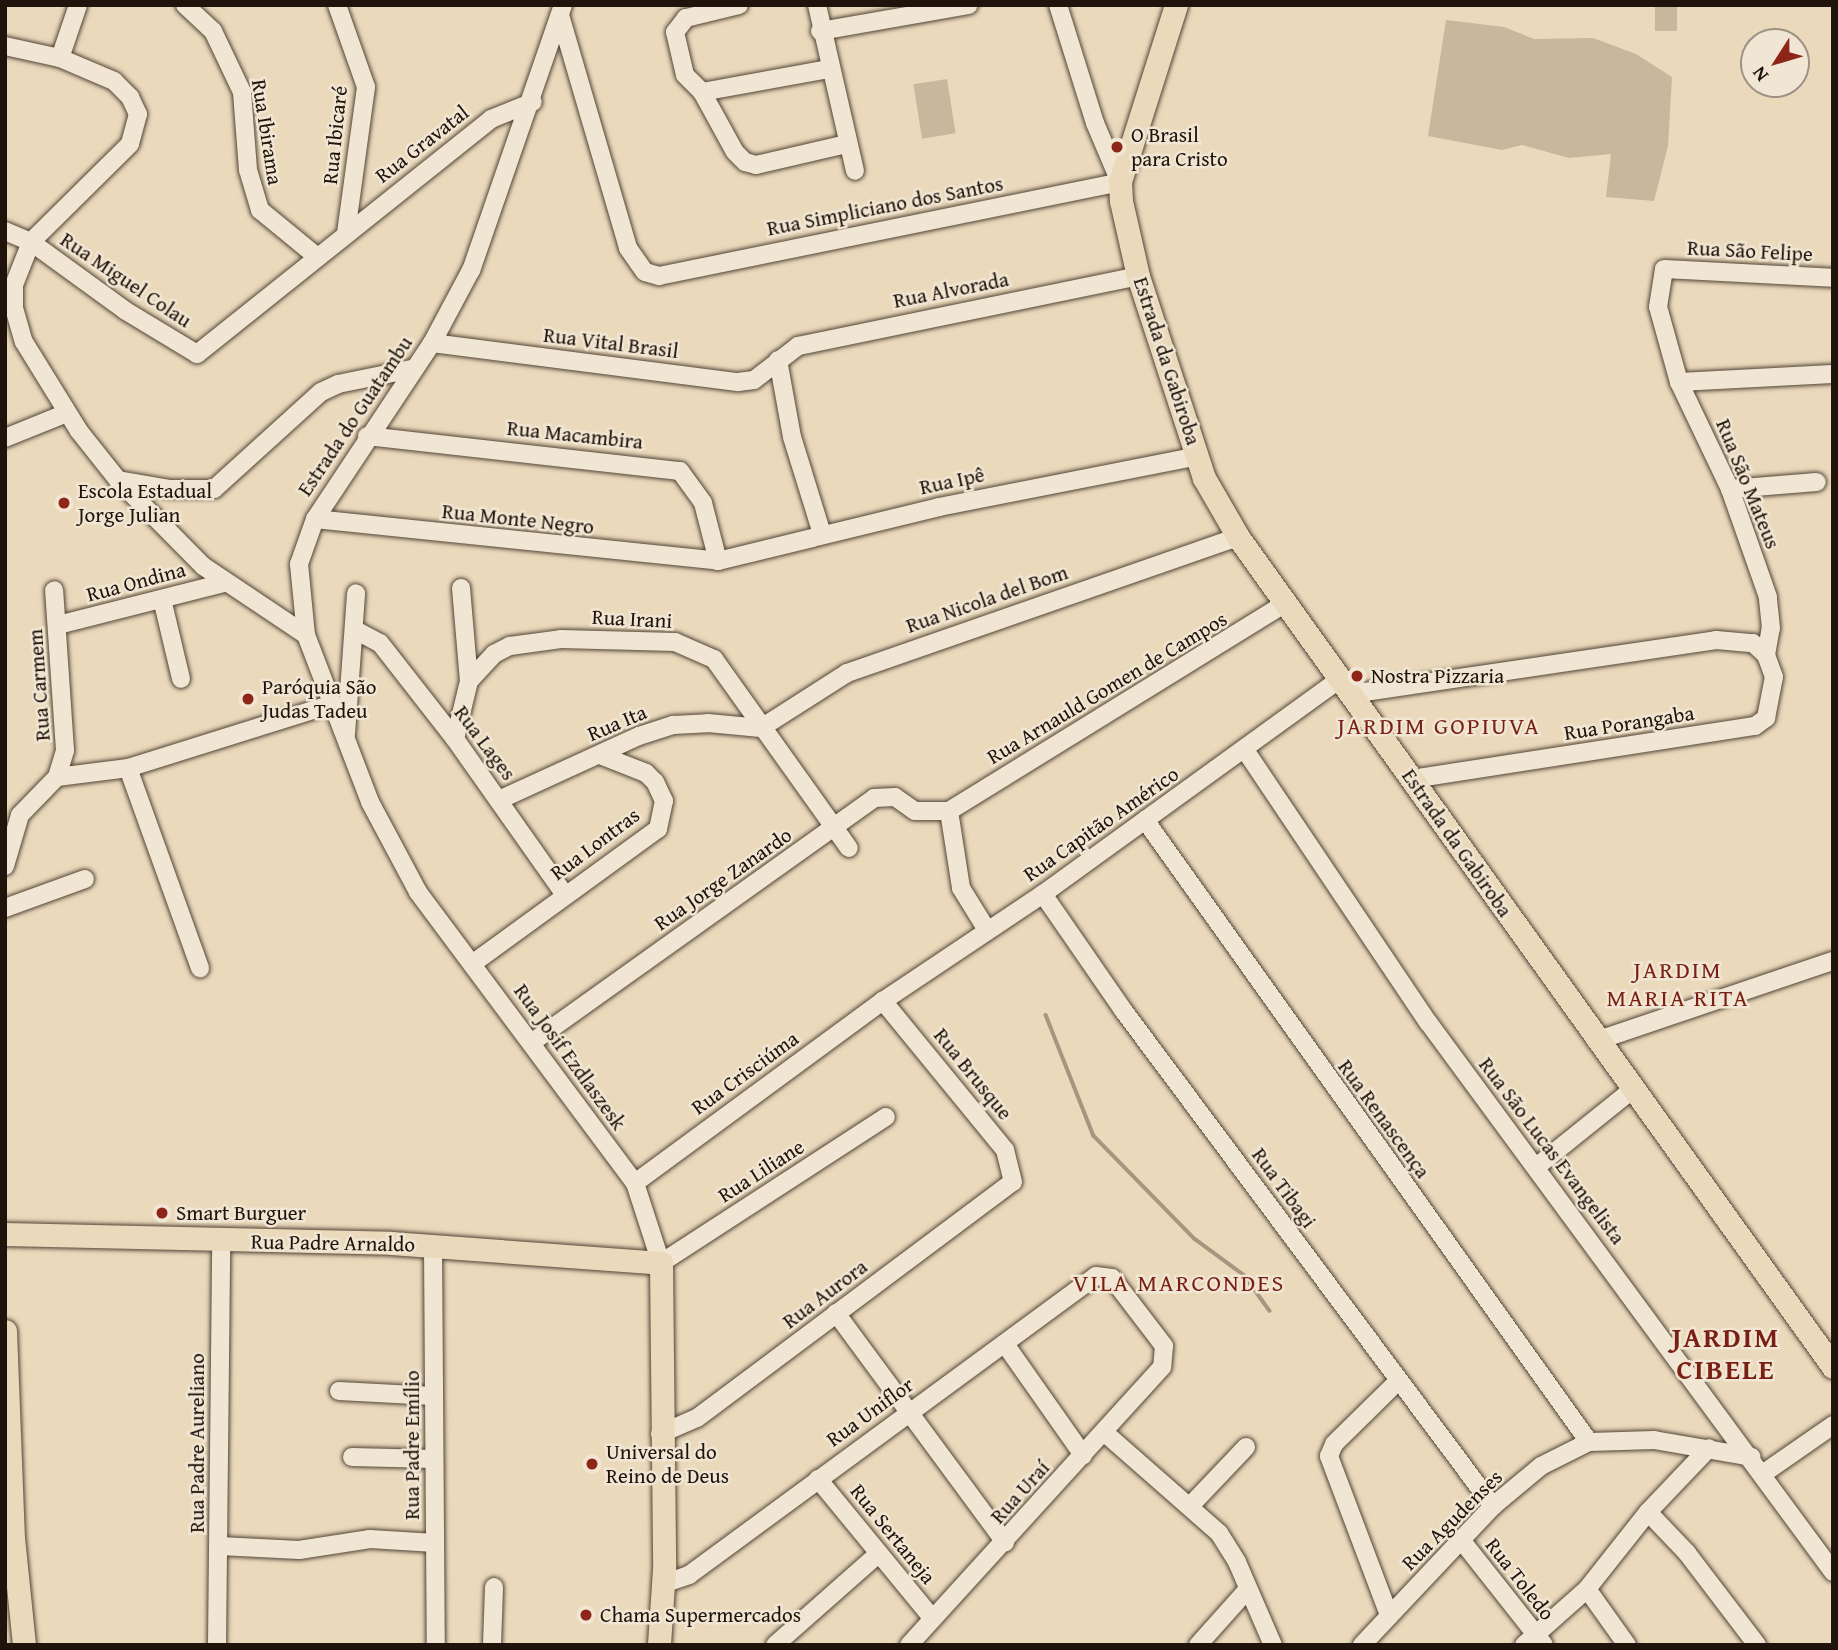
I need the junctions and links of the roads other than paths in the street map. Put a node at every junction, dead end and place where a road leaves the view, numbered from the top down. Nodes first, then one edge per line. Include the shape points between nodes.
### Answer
1 (78, 5) edge
2 (185, 5) edge
3 (337, 5) edge
4 (739, 5) edge
5 (817, 5) edge
6 (969, 5) edge
7 (1058, 5) edge
8 (1176, 5) edge
9 (561, 10) edge
10 (820, 31) junction
11 (5, 46) edge
12 (60, 58) junction
13 (828, 69) junction
14 (702, 92) junction
15 (533, 102) junction
16 (847, 144) junction
17 (855, 171) dead end
18 (1120, 182) junction
19 (5, 231) edge
20 (346, 233) junction
21 (31, 242) junction
22 (315, 255) junction
23 (1664, 269) joint
24 (1138, 275) junction
25 (1833, 278) edge
26 (432, 343) junction
27 (197, 354) joint
28 (778, 360) junction
29 (412, 369) junction
30 (1833, 374) edge
31 (1679, 382) junction
32 (67, 413) junction
33 (367, 436) junction
34 (5, 438) edge
35 (1198, 456) junction
36 (118, 480) junction
37 (1817, 482) dead end
38 (1730, 489) junction
39 (315, 519) junction
40 (822, 534) junction
41 (1238, 537) junction
42 (718, 561) junction
43 (224, 583) junction
44 (461, 588) dead end
45 (54, 590) dead end
46 (356, 593) dead end
47 (163, 599) junction
48 (1287, 602) junction
49 (58, 625) junction
50 (356, 631) junction
51 (306, 635) junction
52 (1766, 655) junction
53 (181, 679) dead end
54 (469, 681) junction
55 (1346, 686) junction
56 (332, 704) junction
57 (1766, 718) joint
58 (761, 728) junction
59 (346, 738) junction
60 (455, 739) junction
61 (1245, 750) junction
62 (600, 755) junction
63 (128, 768) junction
64 (57, 777) junction
65 (1412, 779) junction
66 (499, 800) junction
67 (949, 811) junction
68 (1145, 820) junction
69 (834, 827) junction
70 (849, 848) dead end
71 (5, 866) edge
72 (85, 879) dead end
73 (418, 892) joint
74 (1042, 894) junction
75 (565, 895) junction
76 (5, 908) edge
77 (987, 930) junction
78 (1833, 961) edge
79 (472, 964) junction
80 (200, 968) dead end
81 (883, 1001) junction
82 (1596, 1041) junction
83 (531, 1043) junction
84 (1633, 1089) junction
85 (886, 1117) dead end
86 (1536, 1167) junction
87 (1013, 1182) joint
88 (635, 1183) junction
89 (5, 1234) edge
90 (220, 1241) junction
91 (433, 1245) junction
92 (661, 1263) junction
93 (836, 1313) junction
94 (5, 1331) edge
95 (1005, 1343) junction
96 (7, 1357) edge
97 (1831, 1360) edge
98 (1162, 1367) joint
99 (1398, 1381) junction
100 (339, 1391) dead end
101 (434, 1396) junction
102 (910, 1411) junction
103 (1833, 1424) edge
104 (1105, 1433) junction
105 (660, 1434) junction
106 (8, 1438) edge
107 (1589, 1442) junction
108 (1246, 1447) dead end
109 (1709, 1448) junction
110 (1083, 1455) junction
111 (352, 1457) dead end
112 (1752, 1457) junction
113 (435, 1459) junction
114 (1764, 1473) junction
115 (818, 1479) junction
116 (1191, 1505) junction
117 (1493, 1506) junction
118 (1648, 1511) junction
119 (1462, 1541) junction
120 (1005, 1542) junction
121 (435, 1543) junction
122 (220, 1546) junction
123 (877, 1555) junction
124 (1833, 1572) edge
125 (663, 1584) junction
126 (494, 1587) dead end
127 (1587, 1588) junction
128 (1248, 1589) junction
129 (1389, 1615) junction
130 (932, 1618) junction
131 (1534, 1642) edge
132 (24, 1645) edge
133 (217, 1645) edge
134 (436, 1645) edge
135 (492, 1645) edge
136 (659, 1645) edge
137 (775, 1645) edge
138 (909, 1645) edge
139 (1198, 1645) edge
140 (1273, 1645) edge
141 (1362, 1645) edge
142 (1627, 1645) edge
143 (1757, 1645) edge

1 - 12 street
2 - 22 street, Rua Ibirama via 213,32 242,92 248,170 260,210
3 - 20 street, Rua Ibicaré via 366,87
4 - 14 street via 678,23 677,57 685,75
5 - 10 street
6 - 10 street
7 - 18 street via 1095,123
8 - 18 main road, Estrada da Gabiroba
9 - 15 street, Estrada do Guatambu
9 - 18 street, Rua Simpliciano dos Santos via 628,247 645,272 659,276
10 - 13 street
11 - 12 street
12 - 21 street via 114,81 130,97 138,114 137,131 117,159
13 - 14 street
13 - 16 street
14 - 16 street via 745,162 756,165
15 - 20 street, Rua Gravatal via 491,119
15 - 26 street, Estrada do Guatambu via 471,270
16 - 17 street
18 - 24 main road, Estrada da Gabiroba
19 - 21 street, Rua Miguel Colau
20 - 22 street, Rua Gravatal
21 - 27 street, Rua Miguel Colau via 126,312
21 - 32 street via 14,285 14,308 24,342
22 - 27 street, Rua Gravatal
23 - 25 street, Rua São Felipe
23 - 31 street, Rua São Mateus via 1659,323
24 - 28 street, Rua Alvorada via 835,337 798,346
24 - 35 main road, Estrada da Gabiroba
26 - 28 street, Rua Vital Brasil via 738,382 754,380
26 - 29 street, Estrada do Guatambu
28 - 40 street via 792,437
29 - 33 street, Estrada do Guatambu
29 - 36 street via 338,384 321,392 214,489 170,489
30 - 31 street
31 - 38 street, Rua São Mateus
32 - 34 street
32 - 36 street
33 - 39 street, Estrada do Guatambu
33 - 42 street, Rua Macambira via 680,471 704,503
35 - 40 street, Rua Ipê
35 - 41 main road, Estrada da Gabiroba via 1204,478
36 - 43 street
37 - 38 street
38 - 52 street, Rua São Mateus via 1768,597 1771,628
39 - 42 street, Rua Monte Negro
39 - 51 street, Estrada do Guatambu via 299,564
40 - 42 street, Rua Ipê
41 - 48 main road, Estrada da Gabiroba
41 - 58 street, Rua Nicola del Bom via 847,673
43 - 47 street, Rua Ondina
43 - 51 street
44 - 54 street
45 - 49 street, Rua Carmem
46 - 50 street
47 - 49 street, Rua Ondina
47 - 53 street
48 - 55 main road, Estrada da Gabiroba
48 - 67 street, Rua Arnauld Gomen de Campos
49 - 64 street, Rua Carmem via 65,750
50 - 59 street
50 - 60 street, Rua Lages via 380,643
51 - 56 street, Estrada do Guatambu
52 - 55 street via 1753,643 1716,640
52 - 57 street, Rua São Mateus via 1774,677
54 - 58 street, Rua Irani via 494,654 528,641 675,642 714,659
54 - 60 street, Rua Irani
55 - 61 street, Rua Capitão Américo
55 - 65 main road, Estrada da Gabiroba
56 - 59 street, Estrada do Guatambu
56 - 63 street
57 - 65 street, Rua Porangaba via 1755,726
58 - 62 street, Rua Ita via 673,725
58 - 69 street, Rua Irani
59 - 73 street, Estrada do Guatambu via 370,802
60 - 66 street, Rua Lages
61 - 68 street, Rua Capitão Américo
61 - 86 street, Rua São Lucas Evangelista via 1428,1022
62 - 66 street, Rua Ita
62 - 75 street, Rua Lontras via 646,773 664,801 663,815 658,829
63 - 64 street
63 - 80 street
64 - 71 street via 20,815
65 - 82 main road, Estrada da Gabiroba
66 - 75 street, Rua Lages
67 - 69 street, Rua Jorge Zanardo via 915,811 895,797 881,795
67 - 77 street via 961,888
68 - 74 street, Rua Capitão Américo
68 - 107 street, Rua Renascença
69 - 70 street, Rua Irani
69 - 83 street, Rua Jorge Zanardo
72 - 76 street
73 - 79 street, Rua Josif Ezdlaszesk
74 - 77 street, Rua Capitão Américo
74 - 99 street, Rua Tibagi
75 - 79 street, Rua Lontras
77 - 81 street, Rua Capitão Américo
78 - 82 street
79 - 83 street, Rua Josif Ezdlaszesk
81 - 87 street, Rua Brusque via 1005,1150
81 - 88 street, Rua Crisciúma
82 - 84 main road, Estrada da Gabiroba
83 - 88 street, Rua Josif Ezdlaszesk
84 - 86 street
84 - 97 main road, Estrada da Gabiroba
85 - 92 street, Rua Liliane
86 - 112 street, Rua São Lucas Evangelista
87 - 93 street, Rua Aurora
88 - 92 street, Rua Josif Ezdlaszesk
89 - 90 main road, Rua Padre Arnaldo
90 - 91 main road, Rua Padre Arnaldo
90 - 122 street, Rua Padre Aureliano
91 - 92 main road, Rua Padre Arnaldo
91 - 101 street, Rua Padre Emílio
92 - 105 main road
93 - 102 street
93 - 105 street, Rua Aurora via 697,1419
94 - 96 main road
95 - 98 street, Rua Uniflor via 1096,1276 1104,1275 1119,1284 1164,1346
95 - 102 street, Rua Uniflor
95 - 110 street
96 - 106 main road
98 - 104 street, Rua Uraí
99 - 117 street, Rua Tibagi
99 - 129 street via 1334,1444 1329,1456
100 - 101 street
101 - 113 street, Rua Padre Emílio
102 - 115 street, Rua Uniflor
102 - 120 street
103 - 114 street
104 - 110 street, Rua Uraí
104 - 116 street
105 - 125 main road
106 - 132 main road
107 - 109 street, Rua Agudenses via 1654,1440
107 - 117 street, Rua Agudenses via 1541,1466
108 - 116 street
109 - 112 street, Rua Agudenses
109 - 118 street
110 - 120 street, Rua Uraí
111 - 113 street
112 - 114 street, Rua São Lucas Evangelista
113 - 121 street, Rua Padre Emílio
114 - 124 street, Rua São Lucas Evangelista
115 - 123 street, Rua Sertaneja
115 - 125 street, Rua Uniflor via 689,1575
116 - 128 street via 1219,1532
117 - 119 street, Rua Agudenses
118 - 127 street
118 - 143 street via 1687,1553
119 - 129 street, Rua Agudenses
119 - 131 street, Rua Toledo
120 - 130 street, Rua Uraí
121 - 122 street via 369,1539 299,1550
121 - 134 street, Rua Padre Emílio
122 - 133 street, Rua Padre Aureliano
123 - 130 street, Rua Sertaneja
123 - 137 street
125 - 136 main road
126 - 135 street
127 - 131 street
127 - 142 street
128 - 139 street
128 - 140 street
129 - 141 street, Rua Agudenses
130 - 138 street, Rua Uraí

